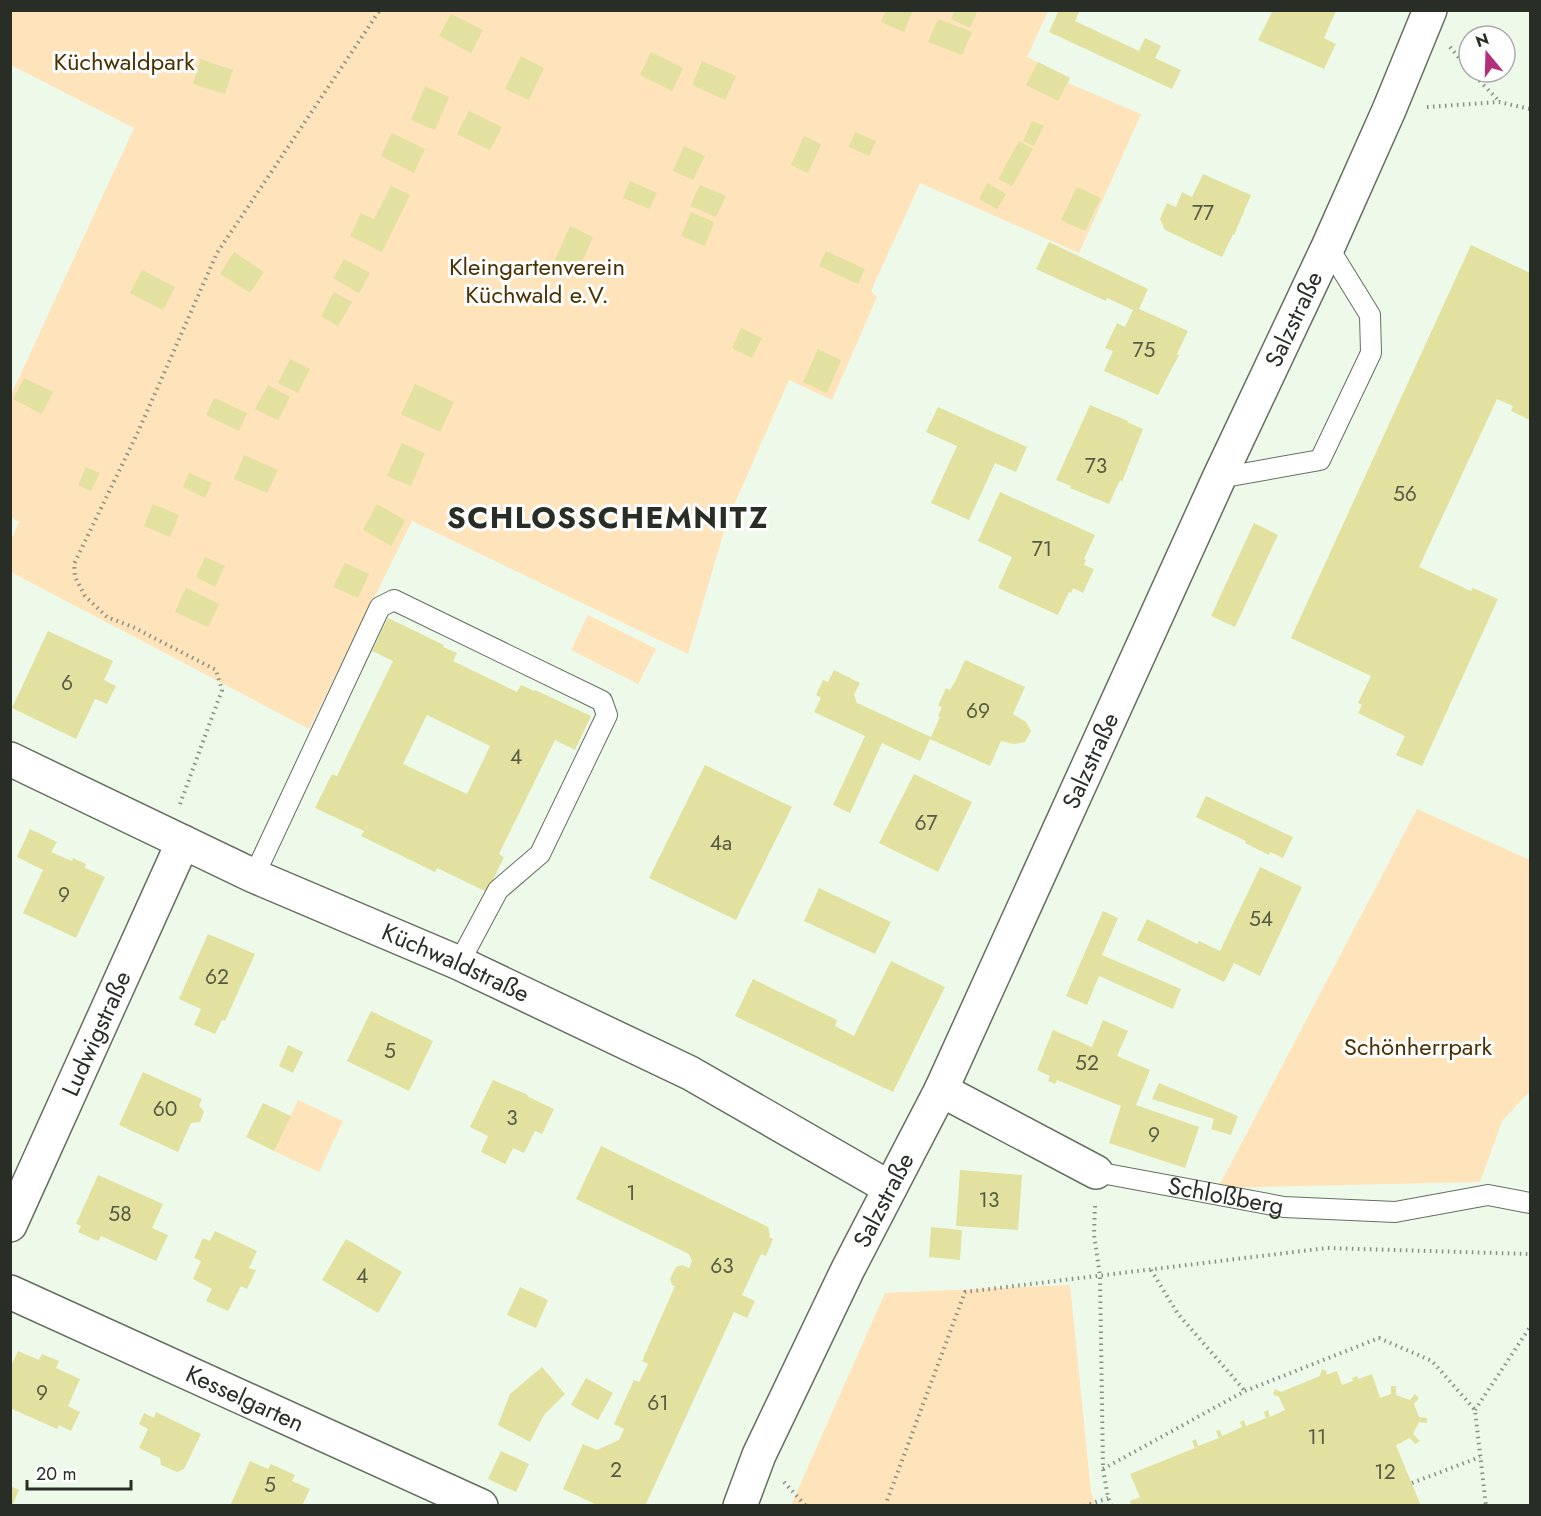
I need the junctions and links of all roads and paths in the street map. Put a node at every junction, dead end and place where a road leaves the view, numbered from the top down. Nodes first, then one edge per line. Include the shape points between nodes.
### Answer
1 (380, 10) edge
2 (1430, 10) edge
3 (1482, 84) edge
4 (1499, 102) junction
5 (1530, 109) edge
6 (1389, 110) junction
7 (1328, 247) junction
8 (1219, 478) junction
9 (10, 759) edge
10 (177, 839) junction
11 (254, 876) junction
12 (459, 963) junction
13 (941, 1090) junction
14 (1096, 1172) junction
15 (890, 1188) junction
16 (1530, 1203) edge
17 (10, 1225) edge
18 (1530, 1254) edge
19 (1151, 1270) junction
20 (1100, 1276) junction
21 (10, 1292) edge
22 (1530, 1326) edge
23 (1245, 1391) junction
24 (1475, 1410) junction
25 (1480, 1457) junction
26 (1103, 1469) junction
27 (1412, 1483) dead end
28 (1108, 1498) junction
29 (480, 1506) edge
30 (740, 1506) edge
31 (885, 1506) edge
32 (1084, 1506) edge
33 (1112, 1506) edge
34 (1486, 1506) edge

1 - 10 path via 217,253 138,432 74,564 75,577 85,596 107,617 216,670 222,690 184,791
2 - 6 street, Salzstraße
3 - 4 path
4 - 5 path
4 - 6 path
6 - 7 street, Salzstraße
7 - 8 street, Salzstraße
7 - 8 lane via 1370,315 1371,353 1320,460
8 - 13 street, Salzstraße
9 - 10 street, Küchwaldstraße
10 - 11 street, Küchwaldstraße
10 - 17 street, Ludwigstraße
11 - 12 street, Küchwaldstraße
11 - 12 lane via 380,607 394,600 602,701 607,715 540,854 498,890
12 - 15 street, Küchwaldstraße via 690,1073
13 - 14 street, Schloßberg
13 - 15 street, Salzstraße
14 - 16 lane, Schloßberg via 1308,1209 1395,1212 1488,1195
14 - 20 path via 1094,1234
15 - 30 street, Salzstraße via 764,1445
18 - 19 path via 1327,1248
19 - 20 path
19 - 23 path via 1178,1314
20 - 26 path
20 - 31 path via 965,1292
21 - 29 street, Kesselgarten
22 - 24 path
23 - 24 path via 1379,1338 1432,1361
23 - 26 path
24 - 25 path
25 - 27 path
25 - 34 path
26 - 28 path
28 - 32 path
28 - 33 path

